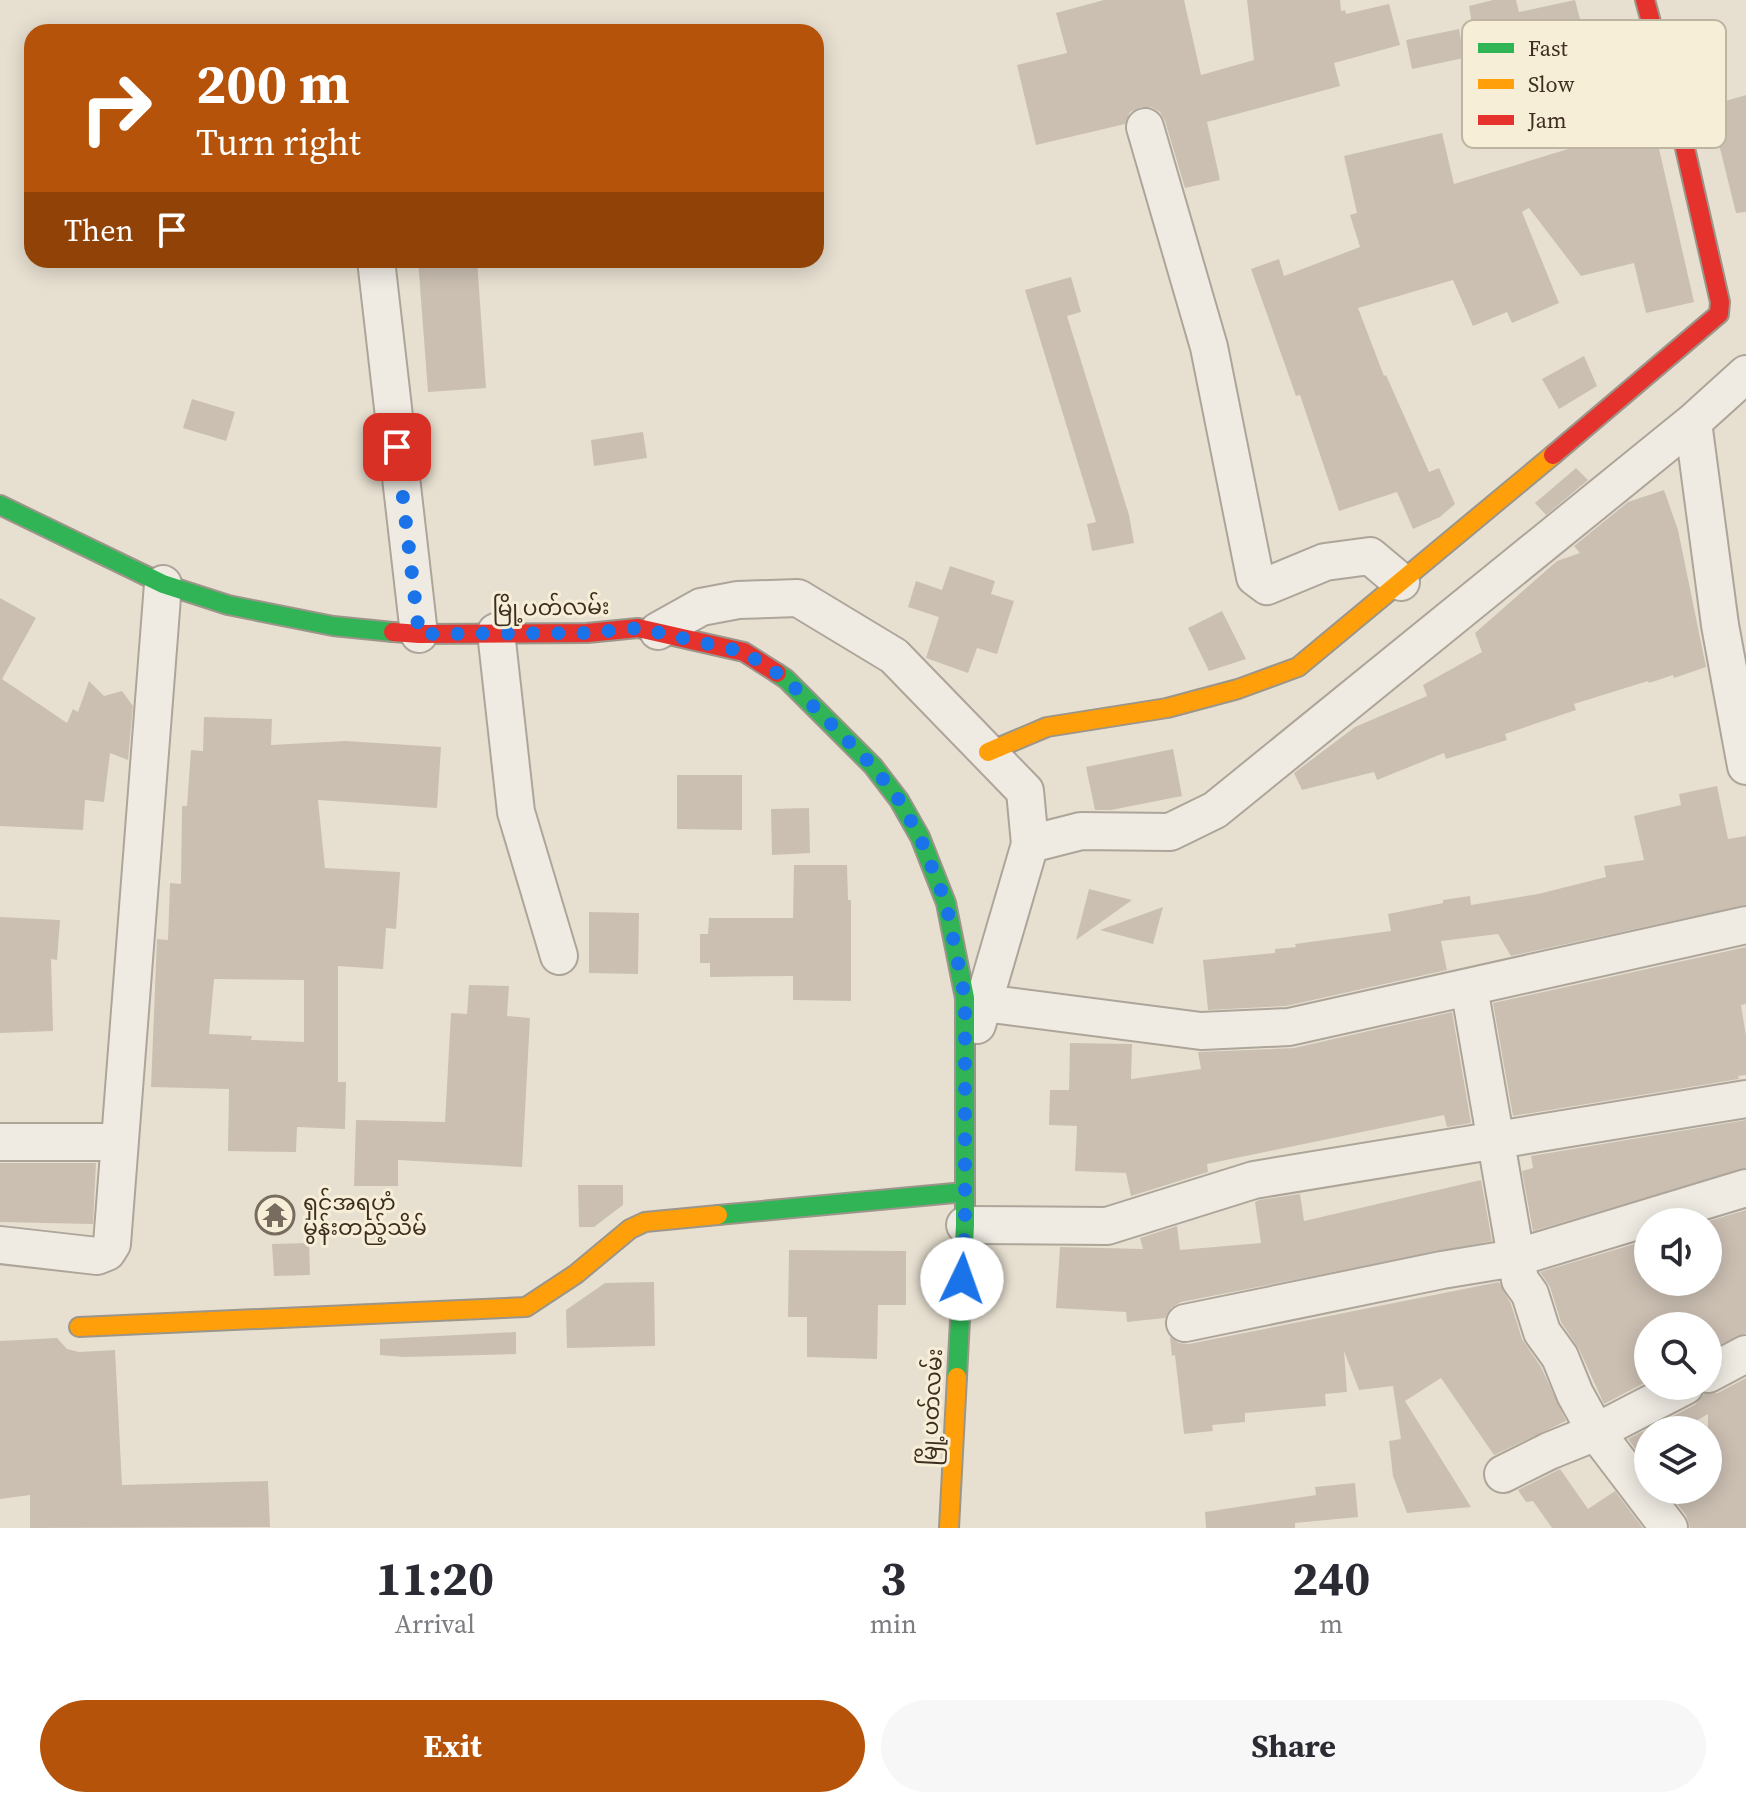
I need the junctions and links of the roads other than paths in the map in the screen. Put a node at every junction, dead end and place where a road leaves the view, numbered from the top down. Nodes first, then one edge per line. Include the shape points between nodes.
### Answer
1 (1645, 0) edge
2 (1650, 20) edge
3 (1145, 127) dead end
4 (1685, 148) edge
5 (377, 268) edge
6 (1746, 374) edge
7 (1693, 422) junction
8 (2, 508) edge
9 (1401, 582) junction
10 (163, 584) junction
11 (1733, 613) edge
12 (658, 631) junction
13 (496, 632) junction
14 (419, 634) junction
15 (988, 752) junction
16 (1746, 766) edge
17 (1030, 844) junction
18 (1746, 925) edge
19 (559, 956) dead end
20 (1469, 987) junction
21 (984, 1003) junction
22 (965, 1065) junction
23 (1746, 1099) edge
24 (1498, 1141) junction
25 (0, 1142) edge
26 (119, 1142) junction
27 (1746, 1188) edge
28 (965, 1209) junction
29 (0, 1245) edge
30 (1515, 1258) junction
31 (1185, 1323) dead end
32 (79, 1327) dead end
33 (1746, 1354) edge
34 (1722, 1367) edge
35 (1658, 1400) edge
36 (1596, 1432) junction
37 (1503, 1474) dead end
38 (949, 1528) edge
39 (1669, 1528) edge

1 - 2 street
3 - 9 street via 1209,347 1255,577 1267,586 1325,562 1370,556
4 - 9 street via 1719,314
5 - 14 street
6 - 7 street
7 - 11 street
7 - 17 street via 1215,810 1170,832 1081,831
8 - 10 street, မြို့ပတ်လမ်း
9 - 15 street via 1298,667 1167,708 1047,727
10 - 14 street, မြို့ပတ်လမ်း via 228,605 333,626
10 - 26 street
11 - 16 street
12 - 13 street, မြို့ပတ်လမ်း
12 - 15 street via 701,607 798,598 894,656
12 - 22 street, မြို့ပတ်လမ်း via 744,652 786,679 873,766 899,800 946,903 965,998
13 - 14 street, မြို့ပတ်လမ်း
13 - 19 street via 516,812
15 - 17 street via 1025,791
17 - 21 street
18 - 20 street
20 - 21 street via 1289,1027 1201,1031
20 - 24 street
21 - 22 street
22 - 28 street, မြို့ပတ်လမ်း
23 - 24 street
24 - 28 street via 1254,1180 1107,1226
24 - 30 street
25 - 26 street
26 - 29 street via 112,1244 107,1252 97,1256
27 - 30 street
28 - 32 street via 645,1222 526,1307
28 - 38 street, မြို့ပတ်လမ်း
30 - 31 street
30 - 36 street via 1542,1332
33 - 34 street
35 - 36 street
36 - 37 street
36 - 39 street

